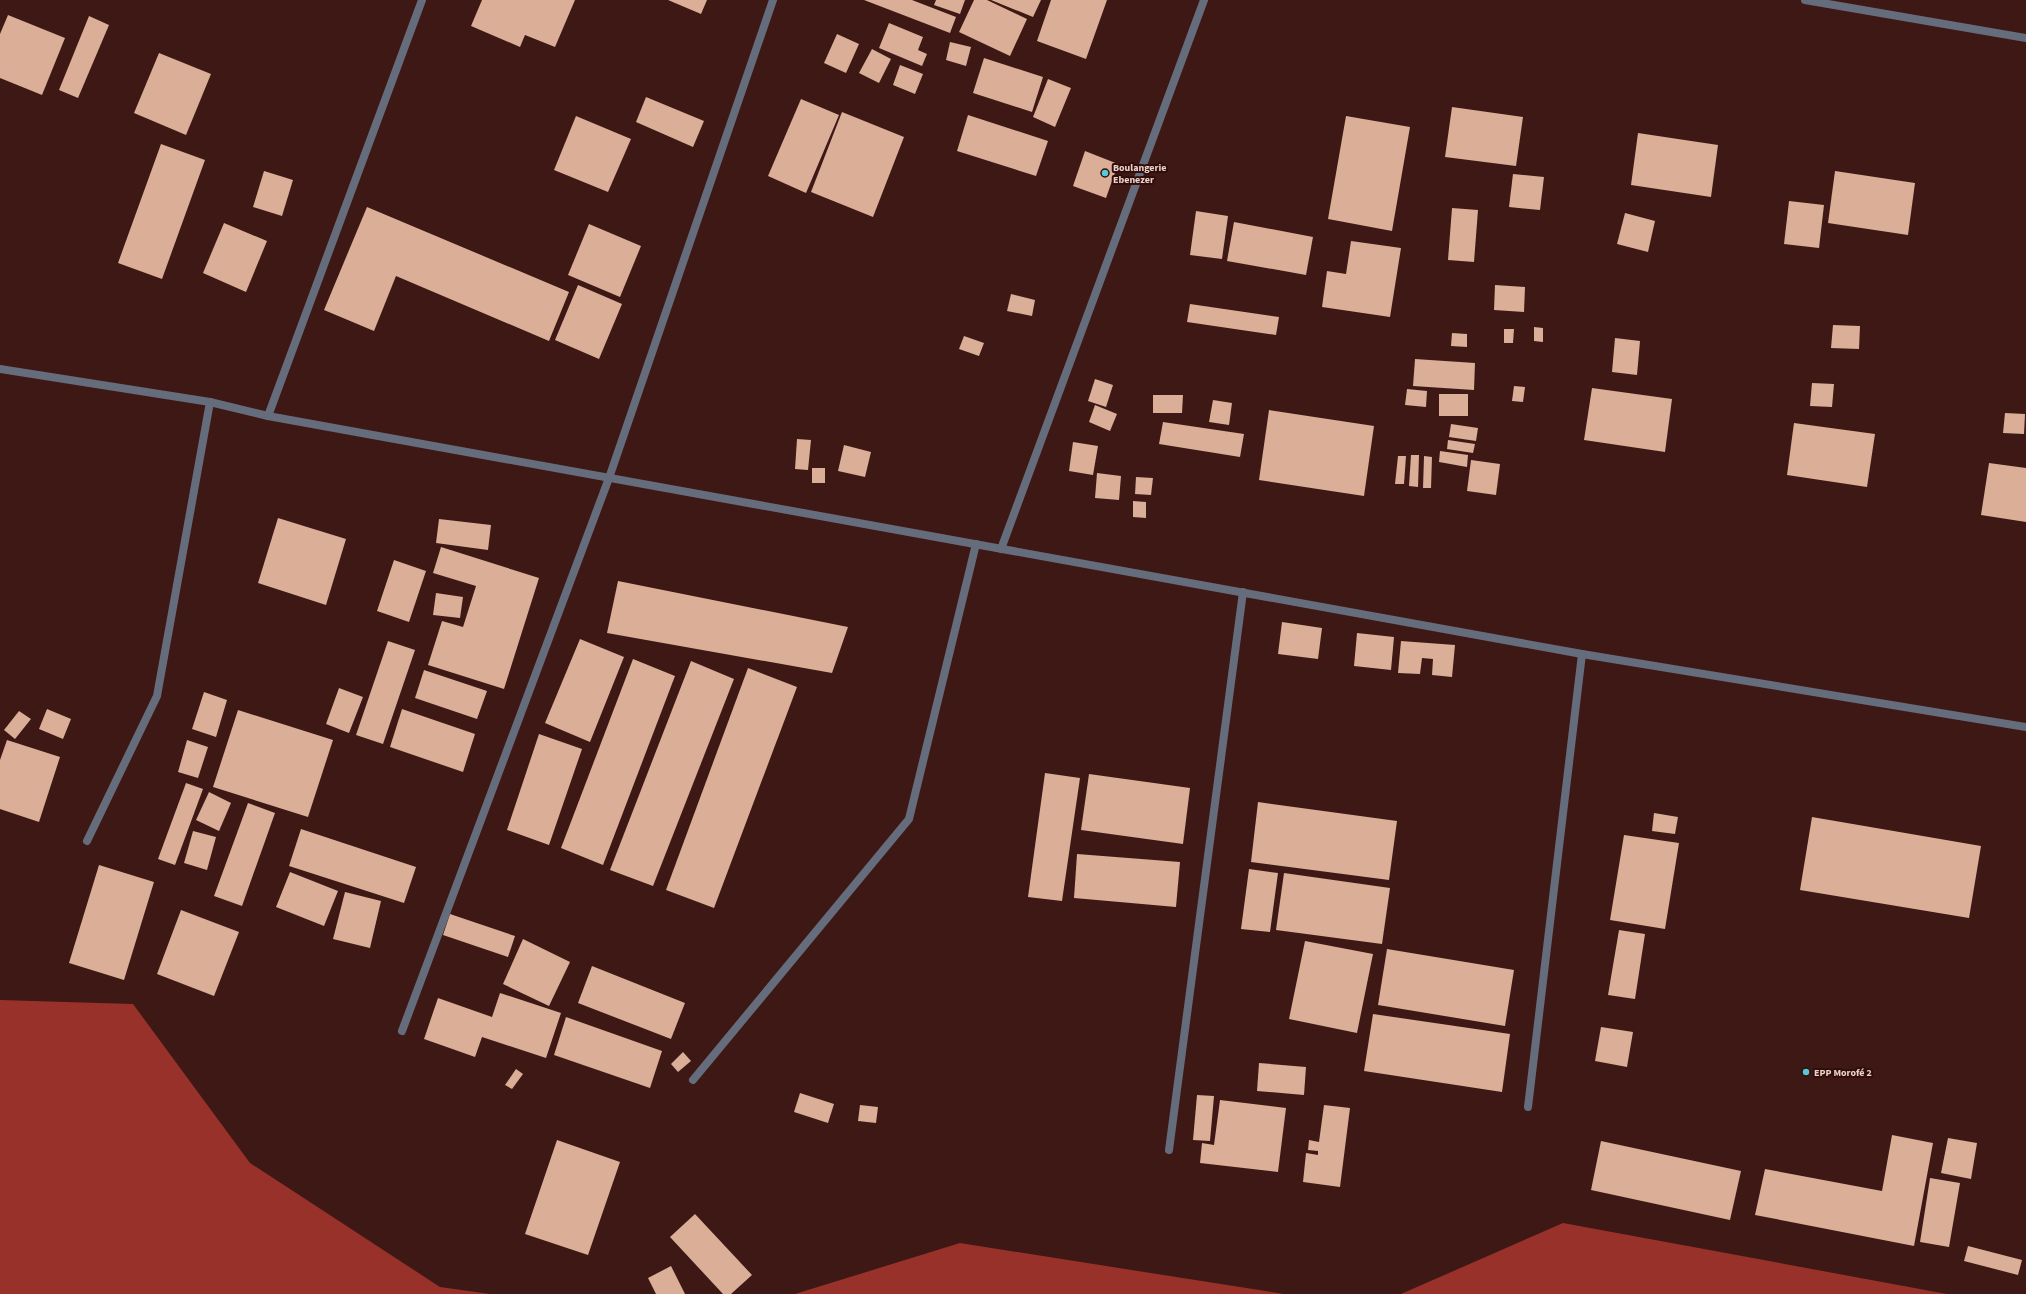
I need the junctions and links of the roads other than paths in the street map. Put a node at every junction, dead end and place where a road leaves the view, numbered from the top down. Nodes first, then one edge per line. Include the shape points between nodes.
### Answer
1 (422, 0) edge
2 (773, 0) edge
3 (1204, 0) edge
4 (1805, 0) edge
5 (2026, 38) edge
6 (0, 369) edge
7 (210, 402) junction
8 (268, 416) junction
9 (609, 478) junction
10 (976, 544) junction
11 (1001, 549) junction
12 (1244, 592) junction
13 (1582, 654) junction
14 (2026, 728) edge
15 (87, 841) dead end
16 (402, 1031) dead end
17 (693, 1080) dead end
18 (1528, 1107) dead end
19 (1169, 1150) dead end

1 - 8 street
2 - 9 street
3 - 11 street
4 - 5 street
6 - 7 street
7 - 8 street
7 - 15 street via 157,696
8 - 9 street
9 - 10 street
9 - 16 street
10 - 11 street
10 - 17 street via 909,819
11 - 12 street
12 - 13 street
12 - 19 street
13 - 14 street
13 - 18 street

